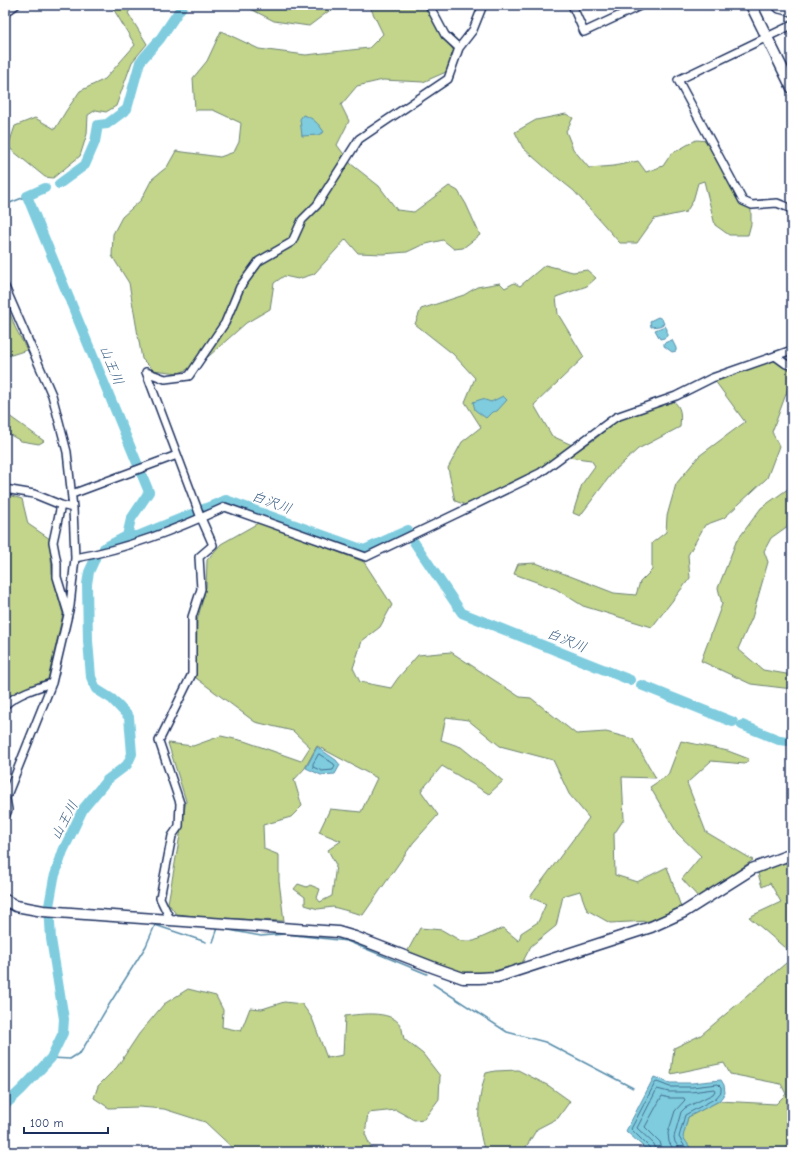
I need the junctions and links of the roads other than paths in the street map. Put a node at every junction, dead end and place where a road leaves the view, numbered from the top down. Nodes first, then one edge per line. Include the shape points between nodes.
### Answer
1 (16, 5) edge
2 (429, 5) edge
3 (483, 5) edge
4 (572, 5) edge
5 (642, 5) edge
6 (751, 5) edge
7 (775, 5) edge
8 (789, 9) edge
9 (5, 13) edge
10 (792, 25) edge
11 (767, 37) junction
12 (459, 48) junction
13 (792, 88) edge
14 (792, 208) edge
15 (5, 287) edge
16 (792, 350) edge
17 (775, 356) junction
18 (792, 365) edge
19 (177, 455) junction
20 (5, 489) edge
21 (72, 494) junction
22 (61, 506) junction
23 (73, 508) junction
24 (201, 518) junction
25 (75, 558) junction
26 (68, 613) junction
27 (52, 683) junction
28 (5, 705) edge
29 (5, 817) edge
30 (792, 854) edge
31 (5, 900) edge
32 (170, 919) junction

1 - 9 street
2 - 12 street via 446,35
3 - 12 street via 473,30
4 - 5 street via 584,32
6 - 11 street
7 - 8 street via 780,9
10 - 11 street
11 - 13 street
11 - 14 street via 678,80 744,201 752,205 777,203
12 - 19 street via 448,79 359,139 317,204 302,220 292,242 259,261 240,287 225,323 190,376 165,379 146,372
15 - 21 street via 52,395 67,452
16 - 17 street
17 - 18 street
17 - 24 street via 712,378 676,396 616,417 540,473 366,557 226,508
19 - 21 street
19 - 24 street
20 - 22 street via 34,494
21 - 23 street
22 - 23 street
22 - 26 street via 53,542 57,577
23 - 25 street
24 - 25 street via 130,545
24 - 32 street via 213,546 199,558 201,589 192,617 192,674 159,741 180,803 179,826 172,836 160,898
25 - 26 street
26 - 27 street
27 - 28 street via 33,689
27 - 29 street via 6,798 8,810
30 - 32 street via 752,869 684,912 651,927 497,976 479,978 463,978 338,932
31 - 32 street via 24,908 43,911

